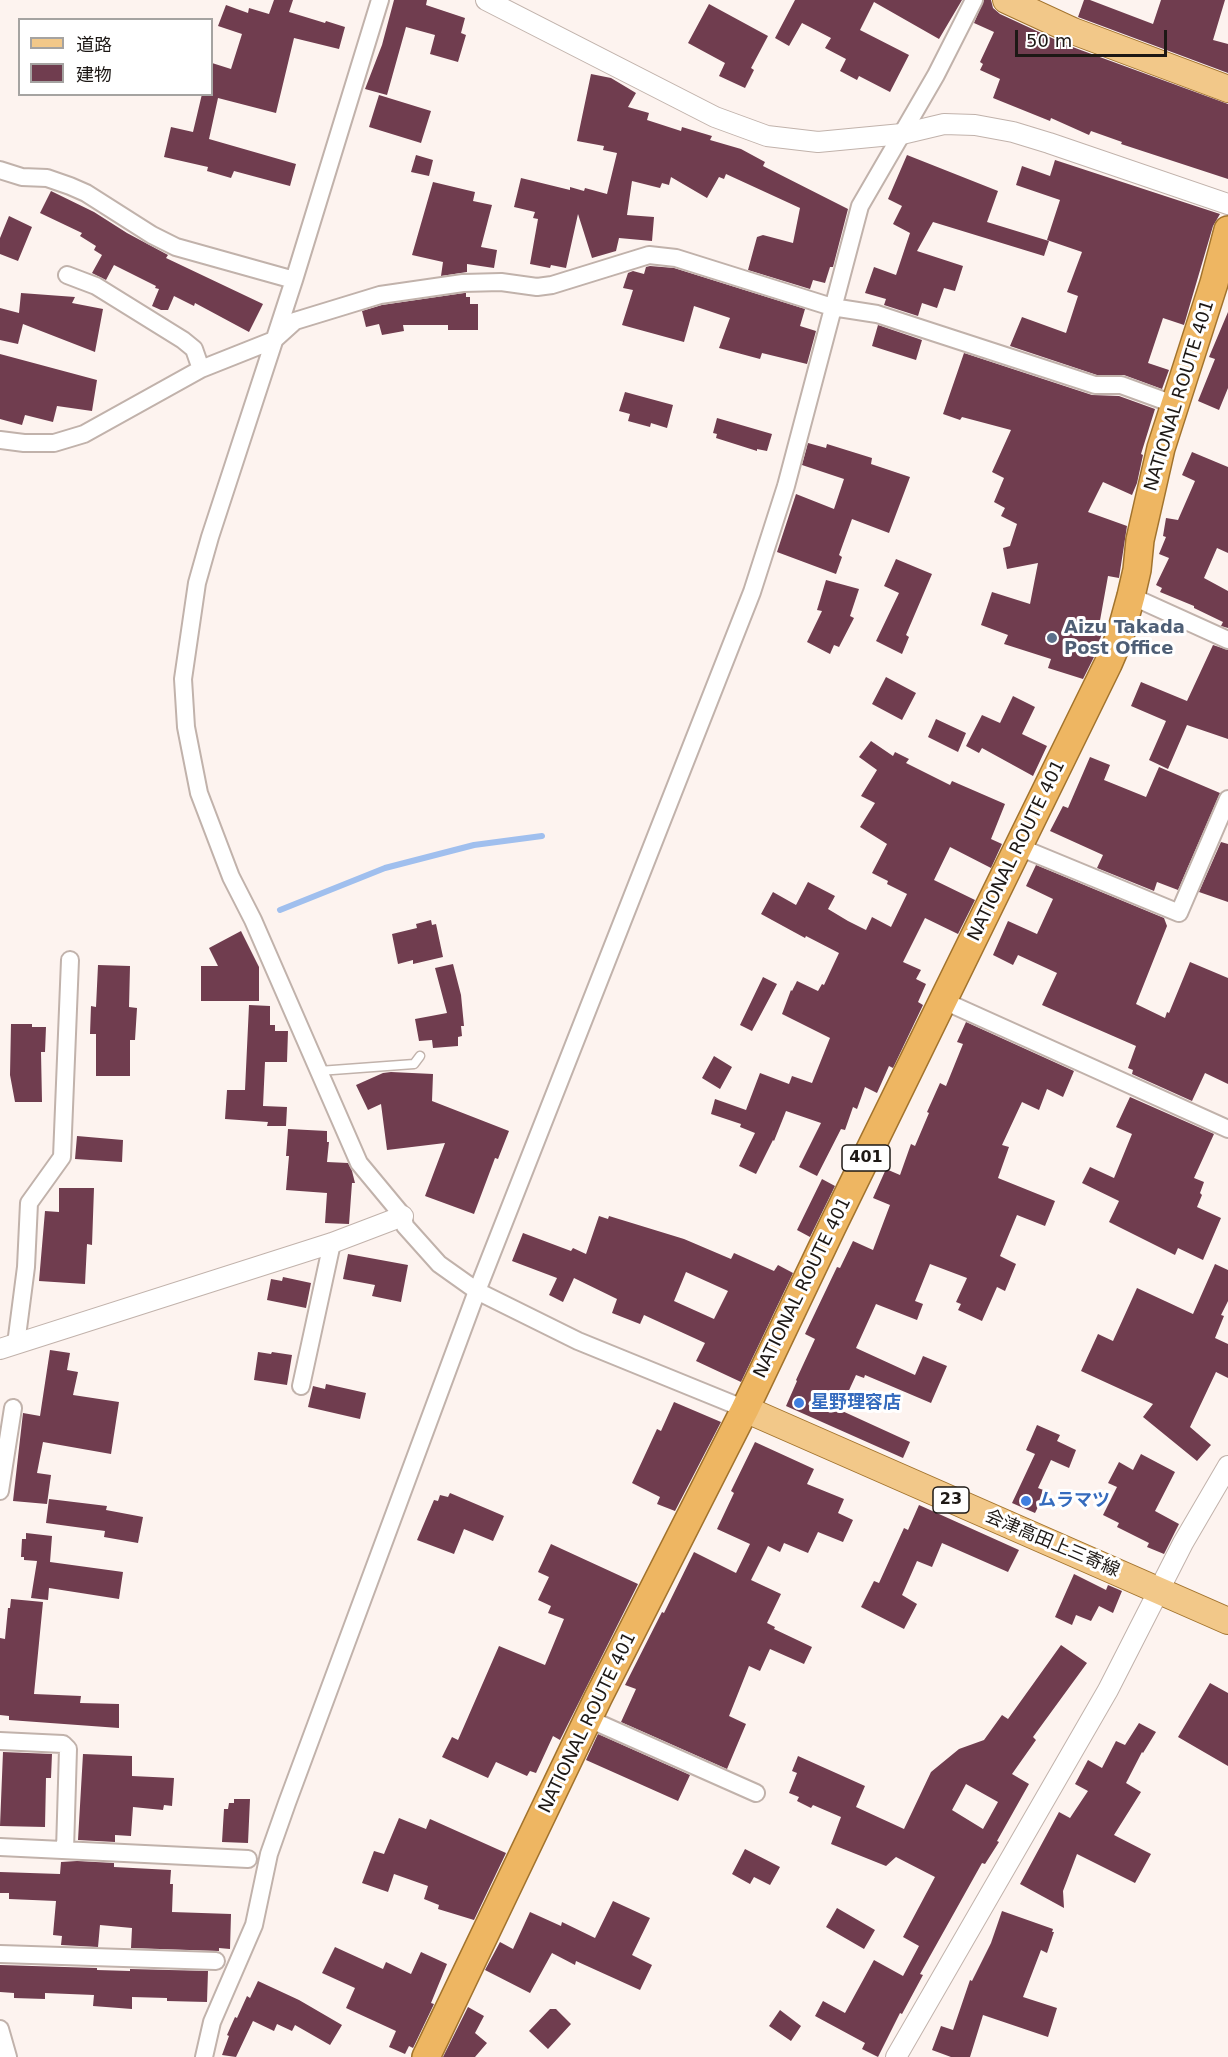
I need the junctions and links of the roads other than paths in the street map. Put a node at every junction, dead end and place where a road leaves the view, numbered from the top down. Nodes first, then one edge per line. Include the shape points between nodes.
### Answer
1 (380, 0) edge
2 (486, 0) edge
3 (974, 0) edge
4 (1006, 0) edge
5 (1228, 89) edge
6 (902, 134) junction
7 (0, 170) edge
8 (1228, 204) edge
9 (1228, 230) edge
10 (67, 275) dead end
11 (294, 280) junction
12 (832, 307) junction
13 (274, 340) junction
14 (201, 369) junction
15 (1176, 405) junction
16 (0, 440) edge
17 (1131, 596) junction
18 (1228, 640) edge
19 (1228, 799) edge
20 (1019, 847) junction
21 (70, 960) dead end
22 (944, 1001) junction
23 (420, 1056) dead end
24 (319, 1071) junction
25 (1228, 1129) edge
26 (403, 1216) junction
27 (332, 1243) junction
28 (477, 1291) junction
29 (8, 1347) edge
30 (301, 1386) dead end
31 (13, 1408) dead end
32 (745, 1409) junction
33 (1228, 1466) edge
34 (0, 1491) edge
35 (1159, 1590) junction
36 (1228, 1621) edge
37 (589, 1719) junction
38 (0, 1741) edge
39 (756, 1793) dead end
40 (0, 1847) edge
41 (65, 1850) junction
42 (248, 1859) dead end
43 (0, 1954) edge
44 (216, 1961) dead end
45 (0, 2029) edge
46 (6, 2055) edge
47 (204, 2057) edge
48 (426, 2057) edge
49 (896, 2057) edge

1 - 11 street
2 - 6 street via 715,117 767,136 818,142
3 - 6 street
4 - 5 main road via 1073,31
6 - 8 street via 944,124 1013,132
6 - 12 street via 860,206
7 - 11 street via 22,177 47,178 86,193 176,247
9 - 15 highway, NATIONAL ROUTE 401 / 401
10 - 14 street via 96,286 183,340 194,349
11 - 13 street
12 - 13 street via 676,258 649,255 552,285 464,283 380,295 295,321
12 - 15 street via 877,314 1095,385 1121,385
12 - 28 street via 786,486 752,591
13 - 14 street
13 - 24 street via 197,583 183,679 186,727 199,793 231,877
14 - 16 street via 84,434 54,443
15 - 17 highway, NATIONAL ROUTE 401 / 401 via 1158,460
17 - 18 street
17 - 20 highway, NATIONAL ROUTE 401 / 401 via 1108,664
19 - 20 street via 1179,913
20 - 22 highway, NATIONAL ROUTE 401 / 401
21 - 29 street via 62,1157 29,1203 26,1267
22 - 25 street
22 - 32 highway, NATIONAL ROUTE 401 / 401
23 - 24 lane via 414,1064
24 - 26 street via 359,1163
26 - 27 street
26 - 28 street via 405,1226 439,1264
27 - 29 street
27 - 30 street
28 - 32 street via 578,1341
28 - 47 street via 287,1803 269,1854 254,1925 212,2022
31 - 34 street
32 - 35 main road, 会津高田上三寄線 / 23
32 - 37 highway, NATIONAL ROUTE 401 / 401
33 - 35 street
35 - 36 main road, 会津高田上三寄線 / 23
35 - 49 street via 1107,1690
37 - 39 street
37 - 48 highway, NATIONAL ROUTE 401 / 401
38 - 41 street via 63,1744 68,1749
40 - 41 street
41 - 42 street
43 - 44 street
45 - 46 street

